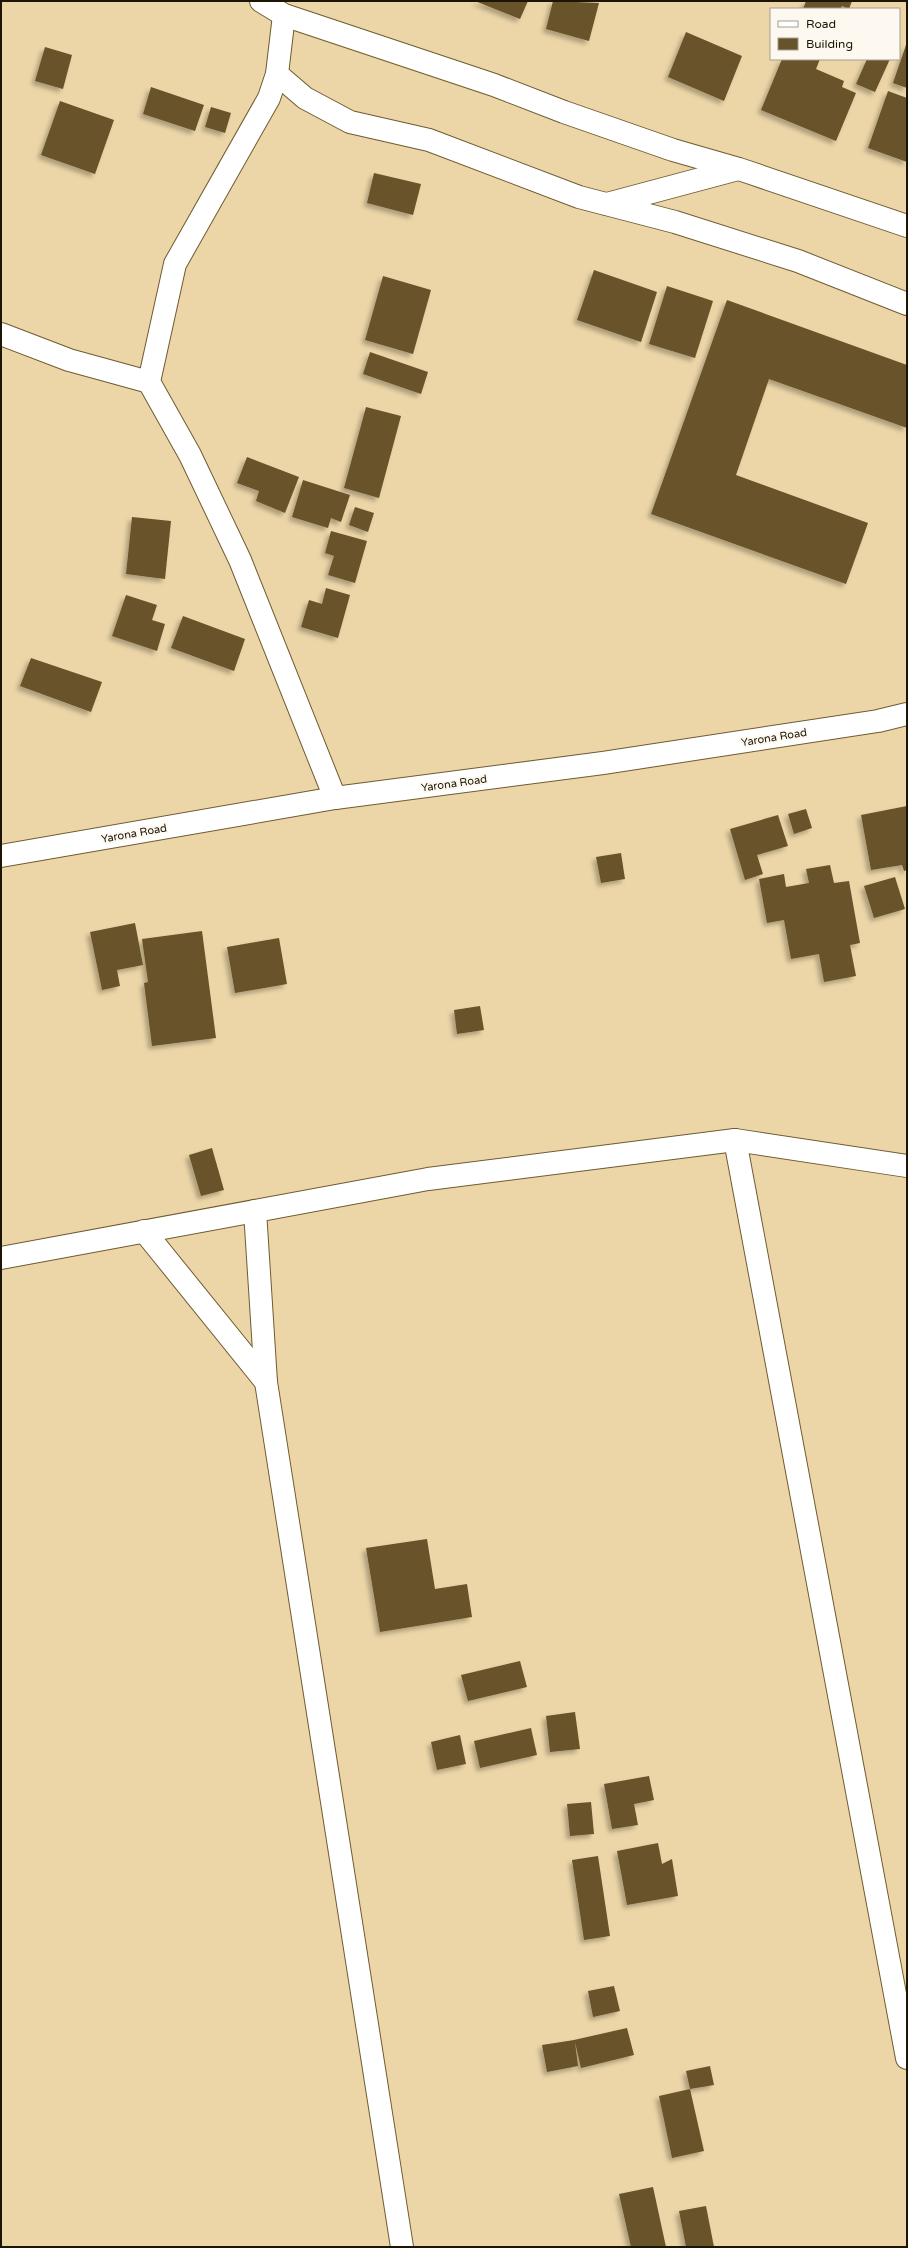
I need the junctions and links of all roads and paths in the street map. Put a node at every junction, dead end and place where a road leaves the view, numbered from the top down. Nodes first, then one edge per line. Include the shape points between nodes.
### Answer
1 (261, 1) edge
2 (284, 15) junction
3 (277, 74) junction
4 (739, 169) junction
5 (606, 204) junction
6 (907, 226) edge
7 (907, 304) edge
8 (1, 334) edge
9 (149, 382) junction
10 (907, 714) edge
11 (335, 798) junction
12 (1, 856) edge
13 (735, 1140) junction
14 (907, 1166) edge
15 (255, 1211) junction
16 (144, 1231) junction
17 (1, 1258) edge
18 (266, 1382) junction
19 (907, 2058) edge
20 (402, 2247) edge

1 - 2 street
2 - 3 street
2 - 4 street via 494,85 673,150
3 - 5 street via 305,98 350,122 429,140 579,197
3 - 9 street via 269,98 175,264
4 - 5 street
4 - 6 street
5 - 7 street via 675,222 798,261
8 - 9 street via 69,360
9 - 11 street via 190,455 240,560
10 - 11 street, Yarona Road via 878,721 611,762
11 - 12 street, Yarona Road
13 - 14 street
13 - 15 street via 428,1178
13 - 19 street
15 - 16 street
15 - 18 street
16 - 17 street
16 - 18 street
18 - 20 street

